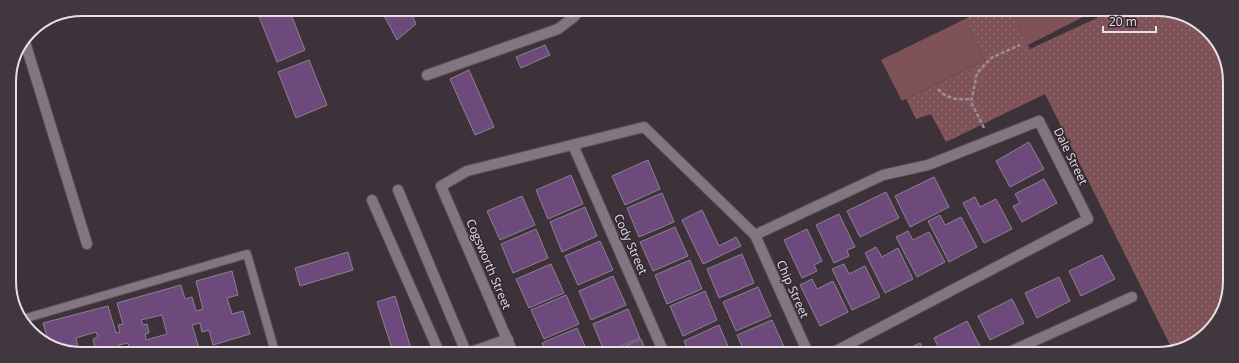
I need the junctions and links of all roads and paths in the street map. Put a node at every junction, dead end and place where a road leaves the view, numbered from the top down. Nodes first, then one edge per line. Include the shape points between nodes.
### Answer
1 (575, 16) edge
2 (1020, 45) dead end
3 (26, 46) edge
4 (427, 75) dead end
5 (938, 89) dead end
6 (971, 99) junction
7 (991, 141) junction
8 (573, 145) junction
9 (398, 190) dead end
10 (372, 200) dead end
11 (755, 235) junction
12 (87, 244) dead end
13 (1132, 297) dead end
14 (28, 318) edge
15 (508, 339) junction
16 (274, 347) edge
17 (437, 347) edge
18 (464, 347) edge
19 (485, 347) edge
20 (511, 347) edge
21 (661, 347) edge
22 (805, 347) edge
23 (843, 347) edge
24 (1021, 347) edge

1 - 4 street via 558,30
2 - 6 path via 991,58 977,73
3 - 12 street
5 - 6 path via 944,96 961,100
6 - 7 path
7 - 11 street, Dale Street via 928,165 883,175
7 - 23 street, Dale Street via 1039,121 1088,219
8 - 11 street via 644,127
8 - 15 street, Cogsworth Street via 466,171 441,186
8 - 21 street, Cody Street
9 - 18 street
10 - 17 street
11 - 22 street, Chip Street
13 - 24 street
14 - 16 lane via 247,254
15 - 19 street
15 - 20 street, Cogsworth Street

